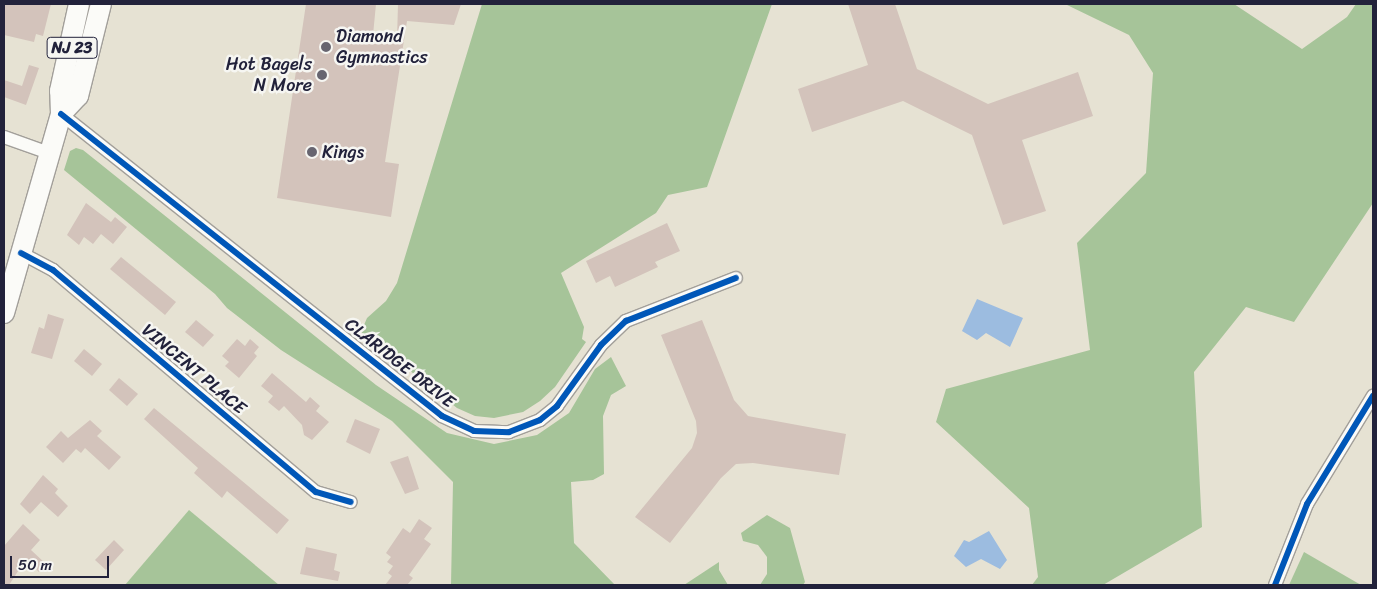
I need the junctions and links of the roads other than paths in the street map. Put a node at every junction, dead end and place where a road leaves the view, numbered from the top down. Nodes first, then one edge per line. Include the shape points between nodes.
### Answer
1 (79, 4) edge
2 (101, 4) edge
3 (61, 114) junction
4 (4, 137) edge
5 (49, 153) junction
6 (21, 253) junction
7 (736, 278) dead end
8 (4, 313) edge
9 (1373, 396) edge
10 (351, 502) dead end
11 (1275, 585) edge

1 - 3 main road, NJ 23 via 60,91
2 - 3 main road, NJ 23 via 78,96
3 - 5 main road, NJ 23
3 - 7 street, CLARIDGE DRIVE via 442,416 474,431 509,432 540,420 557,406 601,344 626,321
4 - 5 street
5 - 6 main road, NJ 23
6 - 8 main road, NJ 23
6 - 10 street, VINCENT PLACE via 53,270 316,492
9 - 11 street via 1307,504

